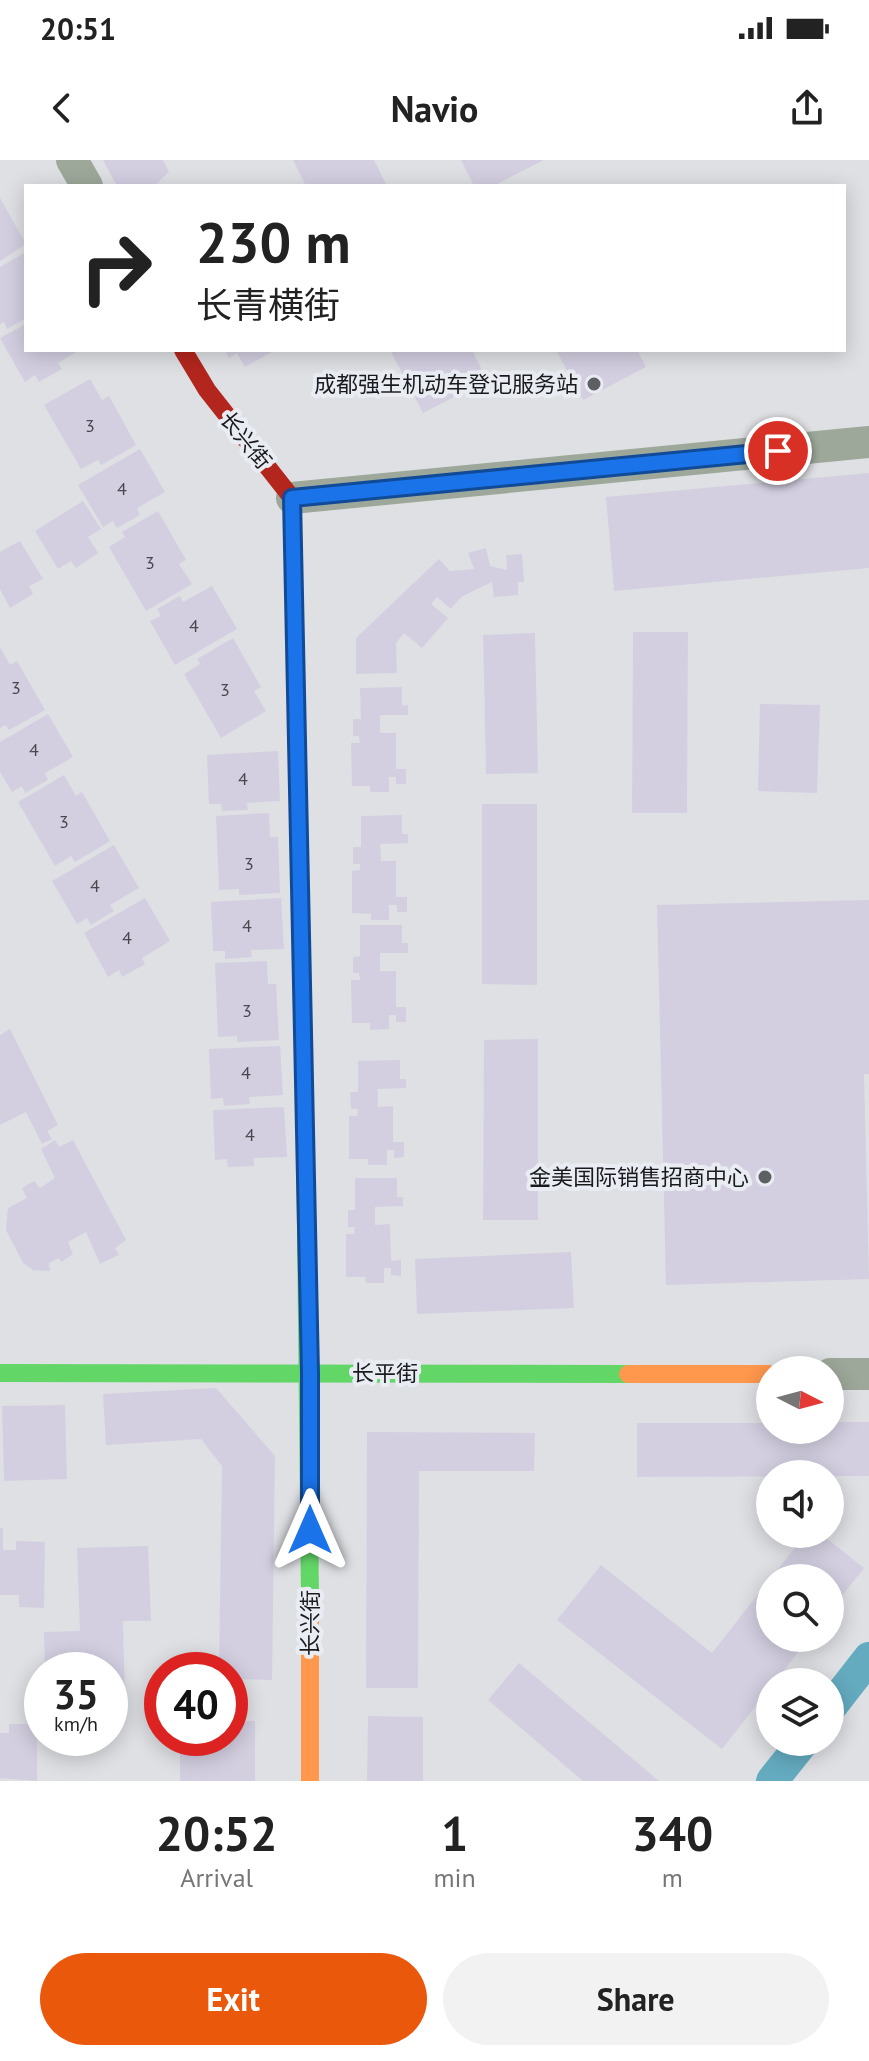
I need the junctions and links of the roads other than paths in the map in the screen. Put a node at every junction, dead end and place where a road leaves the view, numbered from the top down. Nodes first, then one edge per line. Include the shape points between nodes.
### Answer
1 (72, 160) edge
2 (86, 184) edge
3 (184, 352) edge
4 (869, 442) edge
5 (292, 498) junction
6 (0, 1373) edge
7 (310, 1373) junction
8 (756, 1374) edge
9 (844, 1374) edge
10 (869, 1374) edge
11 (310, 1781) edge

1 - 2 street
3 - 5 street, 长兴街 via 207,390
4 - 5 street
5 - 7 street, 长兴街
6 - 7 street, 长平街
7 - 8 street, 长平街
7 - 11 street, 长兴街
9 - 10 street

